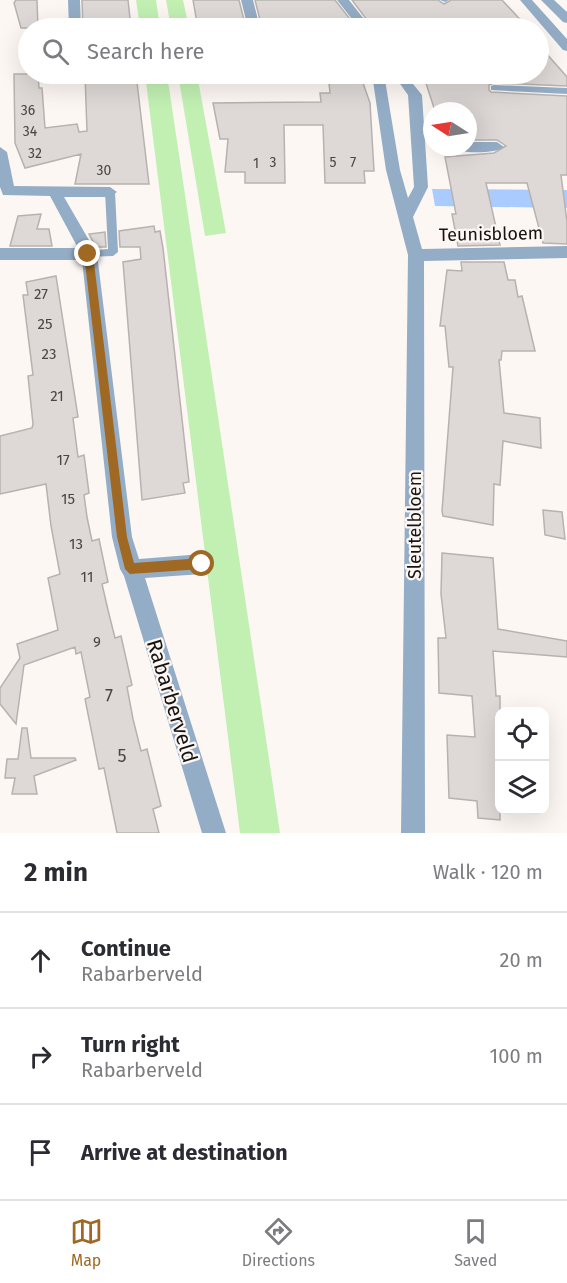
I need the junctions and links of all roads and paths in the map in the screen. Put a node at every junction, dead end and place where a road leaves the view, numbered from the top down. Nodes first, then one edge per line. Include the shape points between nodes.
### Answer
1 (74, 0) edge
2 (247, 0) edge
3 (343, 0) edge
4 (526, 0) edge
5 (548, 0) edge
6 (75, 18) edge
7 (252, 18) edge
8 (357, 18) edge
9 (542, 18) edge
10 (567, 19) edge
11 (549, 26) edge
12 (567, 47) edge
13 (380, 84) edge
14 (407, 84) edge
15 (494, 88) dead end
16 (567, 91) edge
17 (423, 137) edge
18 (477, 147) edge
19 (497, 147) dead end
20 (0, 152) edge
21 (424, 156) edge
22 (54, 191) junction
23 (110, 192) joint
24 (405, 218) junction
25 (567, 252) edge
26 (0, 254) edge
27 (88, 254) junction
28 (416, 255) junction
29 (202, 564) dead end
30 (130, 569) junction
31 (214, 833) edge
32 (413, 833) edge

1 - 6 street
2 - 7 street
3 - 8 street
4 - 9 street
5 - 10 street
11 - 12 street
13 - 24 street, Sleutelbloem
14 - 17 street via 415,95
15 - 16 lane
18 - 19 street
20 - 22 street via 8,191
21 - 24 street via 421,188
22 - 23 street
22 - 27 street, Rabarberveld
23 - 27 lane via 113,252
24 - 28 street, Sleutelbloem
25 - 28 street, Teunisbloem
26 - 27 street
27 - 30 street, Rabarberveld via 122,537
28 - 32 street, Sleutelbloem
29 - 30 street
30 - 31 street, Rabarberveld

